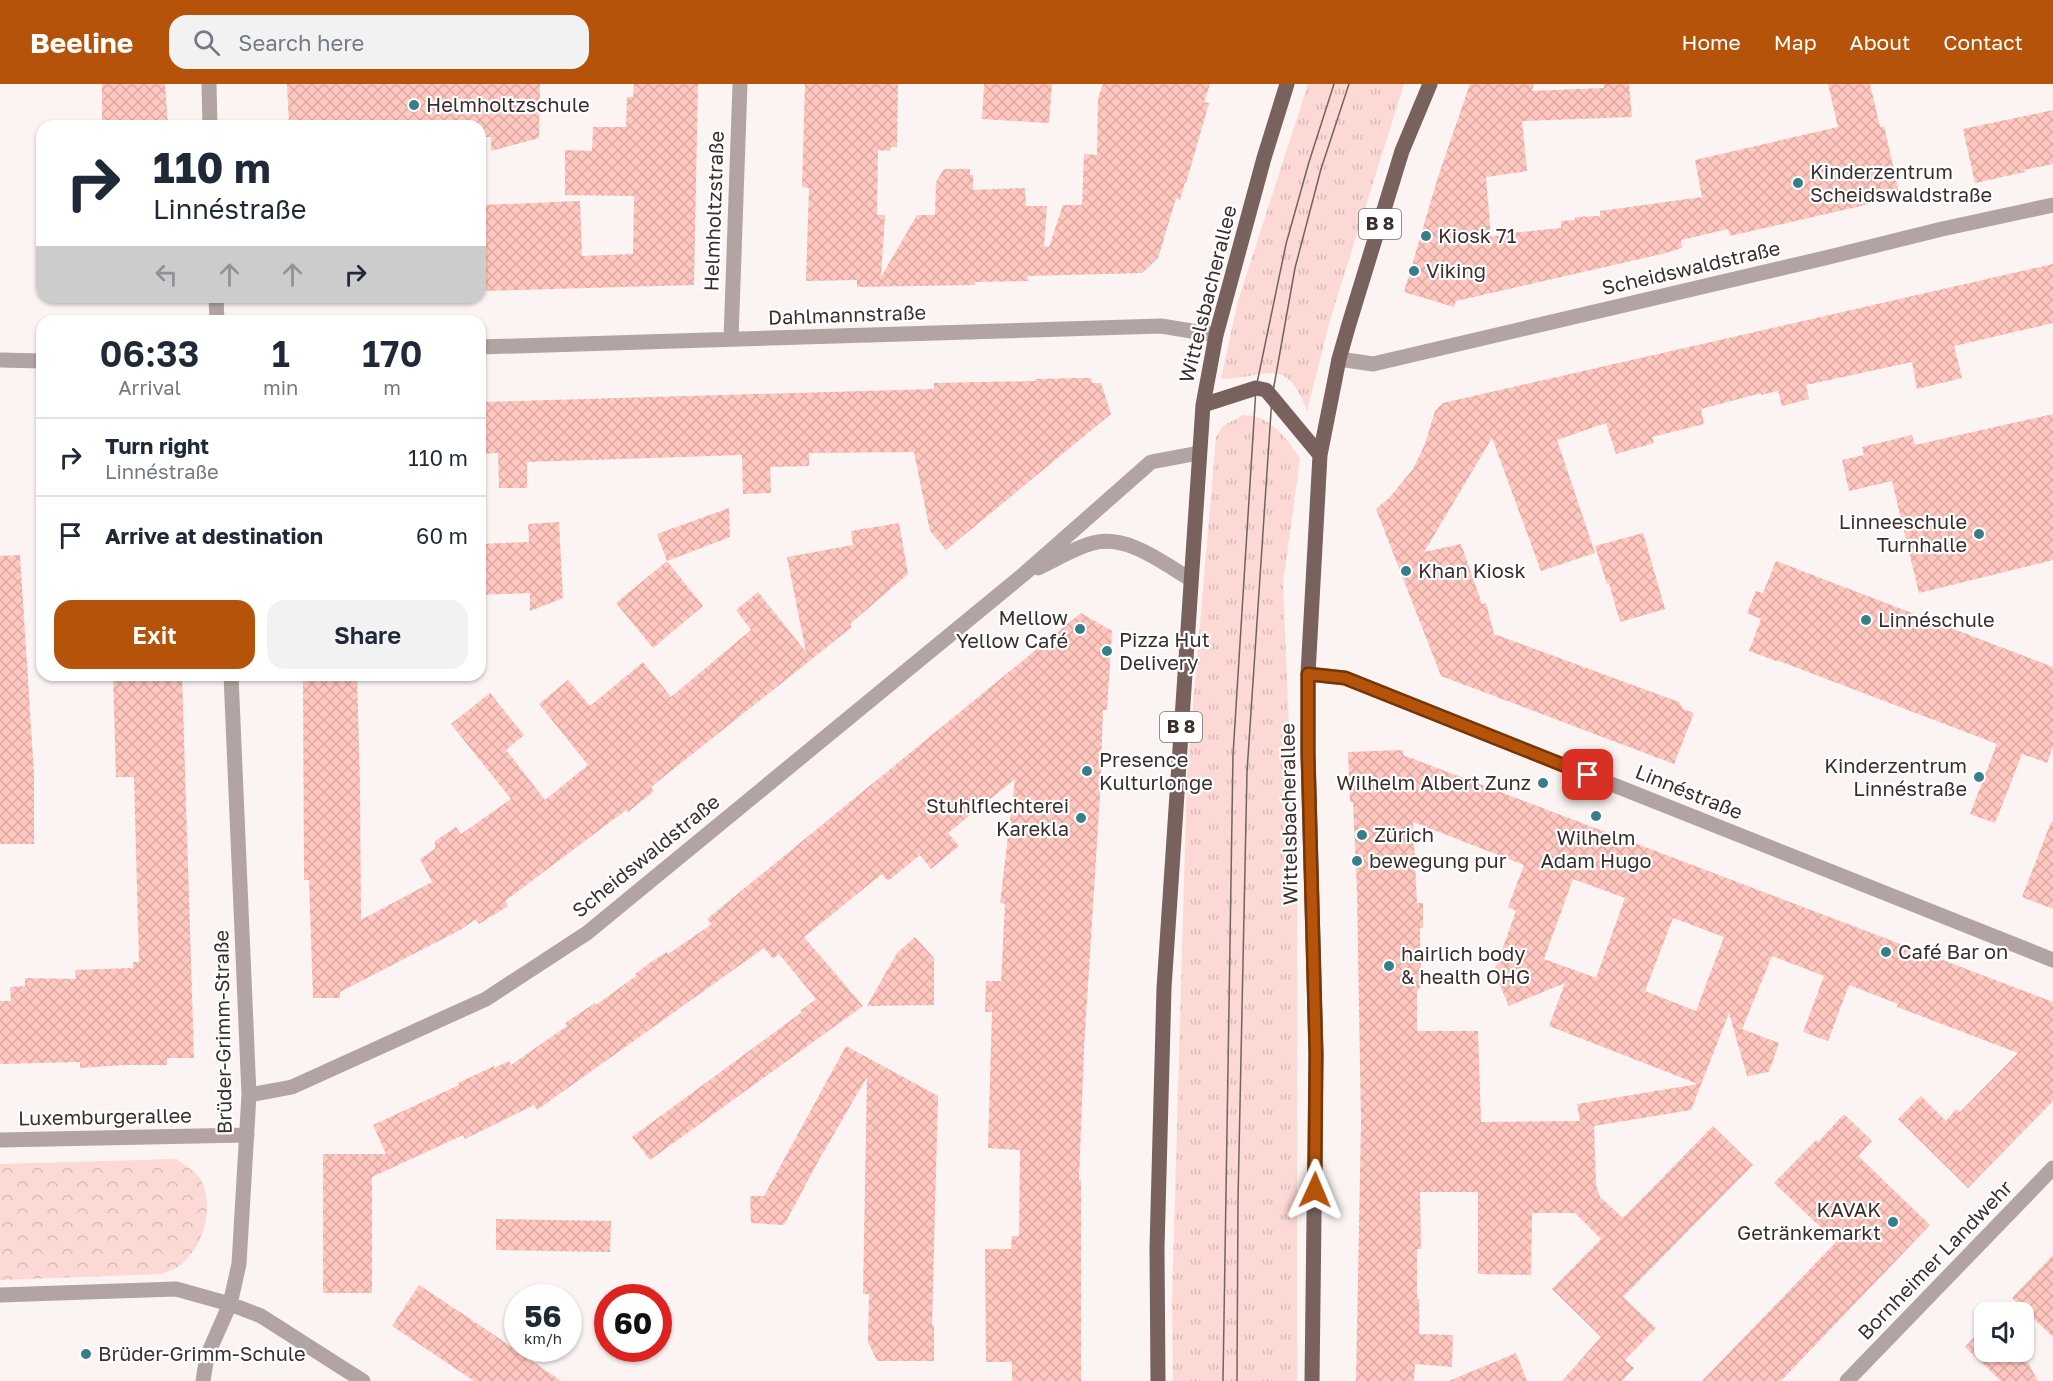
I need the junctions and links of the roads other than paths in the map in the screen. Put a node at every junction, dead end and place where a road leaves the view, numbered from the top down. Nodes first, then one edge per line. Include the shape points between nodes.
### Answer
1 (209, 84) edge
2 (740, 84) edge
3 (1287, 84) edge
4 (1430, 84) edge
5 (210, 120) edge
6 (2053, 205) edge
7 (1216, 335) junction
8 (731, 339) junction
9 (486, 347) edge
10 (1339, 359) junction
11 (0, 360) edge
12 (36, 361) edge
13 (1203, 405) junction
14 (1199, 453) junction
15 (1320, 455) junction
16 (1024, 574) junction
17 (1190, 579) junction
18 (1308, 674) junction
19 (231, 681) edge
20 (2053, 960) edge
21 (249, 1095) junction
22 (247, 1135) junction
23 (0, 1140) edge
24 (2053, 1168) edge
25 (0, 1295) edge
26 (230, 1304) junction
27 (203, 1381) edge
28 (363, 1381) edge
29 (1158, 1381) edge
30 (1312, 1381) edge
31 (1847, 1381) edge

1 - 5 street
2 - 8 street, Helmholtzstraße
3 - 7 main road, Wittelsbacherallee / B 8
4 - 10 main road, Wittelsbacherallee / B 8 via 1402,151
6 - 10 street, Scheidswaldstraße via 1373,364
7 - 8 street, Dahlmannstraße via 1161,326
7 - 13 main road, Wittelsbacherallee / B 8
8 - 9 street, Dahlmannstraße
10 - 15 main road, Wittelsbacherallee / B 8
11 - 12 street
13 - 14 main road, Wittelsbacherallee / B 8
13 - 15 main road via 1256,388 1266,390
14 - 16 street, Scheidswaldstraße via 1151,462
14 - 17 main road, Wittelsbacherallee / B 8
15 - 18 main road, Wittelsbacherallee / B 8
16 - 17 street, Scheidswaldstraße via 1094,543 1119,543 1144,552
16 - 21 street, Scheidswaldstraße via 587,933 486,999 292,1087
17 - 29 main road, Wittelsbacherallee / B 8 via 1164,988 1157,1248
18 - 20 street, Linnéstraße via 1345,678
18 - 30 main road, Wittelsbacherallee / B 8 via 1316,1054
19 - 21 street, Brüder-Grimm-Straße
21 - 22 street, Brüder-Grimm-Straße
22 - 23 street, Luxemburgerallee
22 - 26 street, Brüder-Grimm-Straße via 239,1264
24 - 31 street, Bornheimer Landwehr
25 - 26 street via 176,1289
26 - 27 street, Brüder-Grimm-Straße via 207,1356
26 - 28 street via 261,1316

